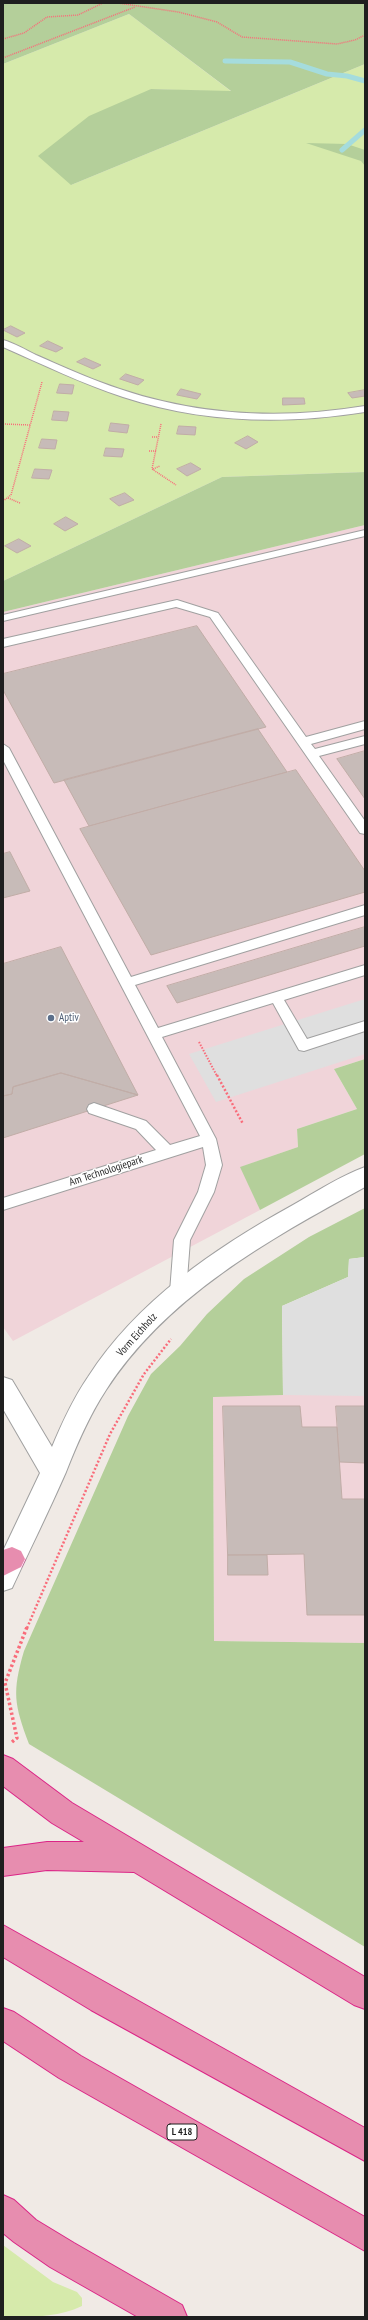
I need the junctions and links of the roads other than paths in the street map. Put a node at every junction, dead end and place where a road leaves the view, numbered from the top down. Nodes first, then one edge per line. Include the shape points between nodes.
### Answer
1 (3, 343) edge
2 (365, 409) edge
3 (365, 533) edge
4 (3, 618) edge
5 (3, 643) edge
6 (365, 725) edge
7 (365, 740) edge
8 (303, 742) junction
9 (3, 748) edge
10 (312, 754) junction
11 (365, 830) edge
12 (365, 910) edge
13 (365, 970) edge
14 (127, 983) junction
15 (276, 997) junction
16 (365, 1026) edge
17 (156, 1038) junction
18 (94, 1109) dead end
19 (209, 1139) junction
20 (167, 1152) junction
21 (365, 1176) edge
22 (3, 1204) edge
23 (178, 1292) junction
24 (4, 1391) edge
25 (52, 1472) junction
26 (6, 1568) edge
27 (5, 1757) edge
28 (139, 1858) junction
29 (3, 1862) edge
30 (3, 1940) edge
31 (365, 1994) edge
32 (3, 2023) edge
33 (365, 2145) edge
34 (3, 2211) edge
35 (365, 2235) edge
36 (167, 2317) edge

1 - 2 lane via 125,395 164,406 252,416 312,415
3 - 4 lane
5 - 8 lane via 177,603 214,615
6 - 8 lane
7 - 10 lane
8 - 10 lane
9 - 14 lane
10 - 11 lane
12 - 14 lane
13 - 15 lane
14 - 17 lane
15 - 16 lane via 304,1046
15 - 17 lane
17 - 19 lane
18 - 20 lane via 140,1125
19 - 20 lane, Am Technologiepark
19 - 23 lane via 214,1165 206,1192 182,1240
20 - 22 lane, Am Technologiepark
21 - 23 street, Vorm Eichholz via 261,1233
23 - 25 street, Vorm Eichholz via 140,1329 103,1374 80,1412
24 - 25 street
25 - 26 street, Vorm Eichholz
27 - 28 highway via 62,1813
28 - 29 highway via 47,1856
28 - 31 highway
30 - 33 highway via 102,2000
32 - 35 highway, L 418 via 70,2068
34 - 36 highway via 25,2232

